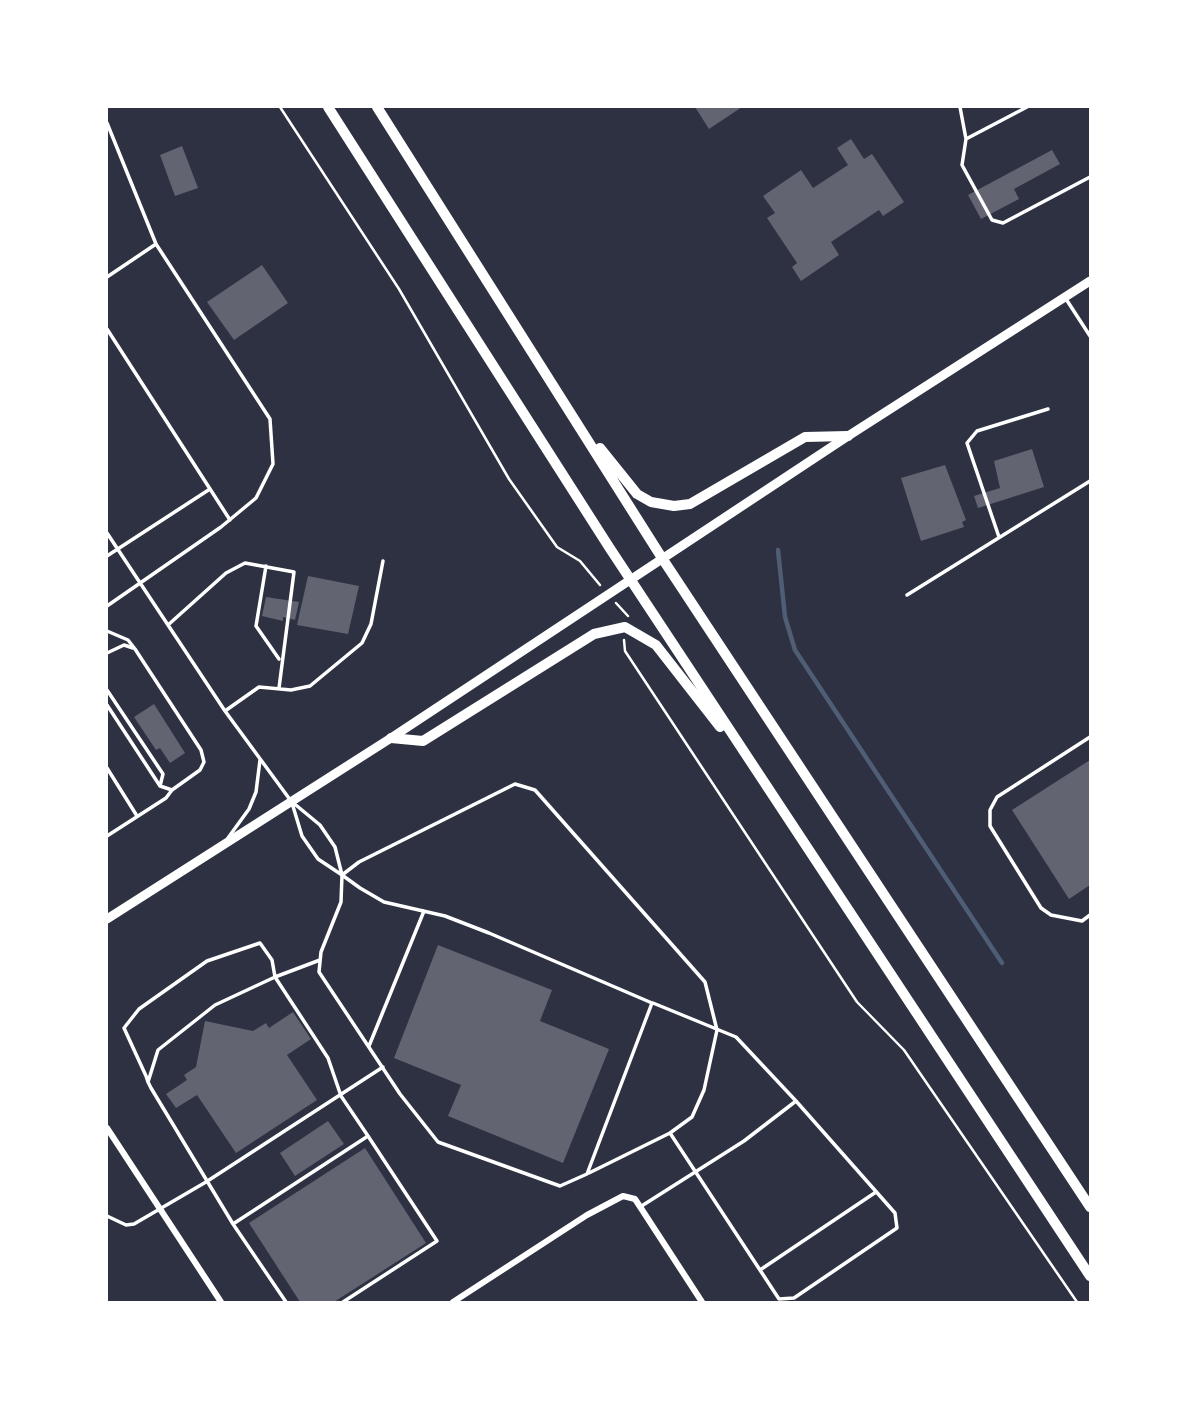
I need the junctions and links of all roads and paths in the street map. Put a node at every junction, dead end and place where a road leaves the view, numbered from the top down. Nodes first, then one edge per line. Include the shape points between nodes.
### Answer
1 (280, 107) edge
2 (328, 107) edge
3 (377, 107) edge
4 (960, 107) edge
5 (1027, 107) edge
6 (1020, 108) edge
7 (107, 123) edge
8 (966, 139) junction
9 (1090, 177) edge
10 (156, 244) junction
11 (107, 276) edge
12 (1090, 281) edge
13 (1065, 297) junction
14 (107, 328) edge
15 (1090, 336) edge
16 (545, 374) junction
17 (1048, 409) dead end
18 (848, 436) junction
19 (1090, 481) edge
20 (210, 489) junction
21 (230, 520) junction
22 (107, 533) edge
23 (999, 537) junction
24 (118, 549) junction
25 (107, 556) edge
26 (662, 558) junction
27 (383, 561) dead end
28 (266, 565) junction
29 (630, 579) junction
30 (141, 584) junction
31 (608, 593) junction
32 (907, 594) dead end
33 (107, 606) edge
34 (168, 625) junction
35 (625, 628) junction
36 (107, 631) edge
37 (135, 649) junction
38 (107, 653) edge
39 (280, 661) junction
40 (279, 688) junction
41 (107, 690) edge
42 (107, 705) edge
43 (225, 710) junction
44 (1090, 737) edge
45 (391, 738) junction
46 (259, 758) junction
47 (107, 768) edge
48 (160, 786) junction
49 (172, 790) junction
50 (291, 801) junction
51 (137, 816) junction
52 (789, 821) junction
53 (107, 836) edge
54 (223, 845) junction
55 (342, 875) junction
56 (424, 911) junction
57 (1090, 915) edge
58 (107, 919) edge
59 (320, 960) junction
60 (275, 977) junction
61 (652, 1003) junction
62 (718, 1030) junction
63 (369, 1046) junction
64 (383, 1068) junction
65 (148, 1082) junction
66 (341, 1096) junction
67 (796, 1101) junction
68 (108, 1131) edge
69 (670, 1133) junction
70 (368, 1136) junction
71 (695, 1171) junction
72 (587, 1174) junction
73 (206, 1182) junction
74 (876, 1192) junction
75 (640, 1206) junction
76 (1090, 1207) edge
77 (160, 1208) junction
78 (107, 1216) edge
79 (233, 1224) junction
80 (760, 1270) junction
81 (1090, 1276) edge
82 (221, 1302) edge
83 (286, 1302) edge
84 (343, 1302) edge
85 (453, 1302) edge
86 (702, 1302) edge
87 (1077, 1302) edge

1 - 31 path via 399,289 509,479 557,547 580,561
2 - 29 highway
3 - 16 highway
4 - 8 lane
5 - 6 lane
6 - 8 lane
7 - 10 lane
8 - 9 lane via 962,165 992,220 1003,223
10 - 11 lane
10 - 21 lane via 270,419 273,464 256,498
12 - 13 main road
13 - 15 lane
13 - 18 main road
14 - 20 lane
16 - 18 highway via 622,478 651,502 690,504 804,437
16 - 26 highway
17 - 23 lane via 977,431 967,443
18 - 26 main road
19 - 23 lane
20 - 21 lane
20 - 24 lane
21 - 30 lane
22 - 24 lane
23 - 32 lane
24 - 25 lane
24 - 30 lane
26 - 29 main road
26 - 76 highway
27 - 40 lane via 371,624 362,643 310,686
28 - 34 lane via 245,563 226,573
28 - 39 lane via 256,626
28 - 39 lane via 294,572
29 - 31 main road
29 - 52 highway
30 - 33 lane
30 - 34 lane
31 - 35 path via 628,615
31 - 45 main road
34 - 43 lane
35 - 45 highway via 594,634 423,741
35 - 52 highway via 656,645 669,659
35 - 87 path via 625,651 850,991 904,1050
36 - 37 lane via 128,640
37 - 38 lane via 124,645
37 - 49 lane via 201,750 204,762 200,770
39 - 40 lane
40 - 43 lane via 259,687
41 - 48 lane via 163,774
42 - 48 lane
43 - 46 lane
44 - 57 lane via 997,797 989,827 1041,908 1051,915 1082,921
45 - 50 main road
46 - 50 lane
46 - 54 lane via 261,774 249,809
47 - 51 lane
48 - 49 lane
49 - 51 lane
50 - 54 main road
50 - 55 lane via 320,825 335,847
50 - 55 lane via 302,836 318,859
51 - 53 lane
52 - 81 highway
54 - 58 main road
55 - 56 lane via 383,902
55 - 59 lane via 341,902
55 - 62 lane via 359,862 515,784 535,790 705,982
56 - 61 lane via 489,933
56 - 63 lane
59 - 60 lane
59 - 63 lane via 319,972
60 - 65 lane via 215,1005 158,1050
60 - 65 lane via 272,960 260,943 206,961 139,1009 124,1028
60 - 66 lane via 328,1058
61 - 62 lane
61 - 72 lane
62 - 67 lane via 736,1037
62 - 69 lane via 704,1090 692,1117
63 - 64 lane
64 - 66 lane
64 - 72 lane via 438,1142 560,1186
65 - 73 lane
66 - 70 lane
66 - 73 lane
67 - 71 lane
67 - 74 lane
68 - 77 street
69 - 71 lane
69 - 72 lane
70 - 79 lane
70 - 84 lane via 437,1241
71 - 75 lane
71 - 80 lane
73 - 77 lane
73 - 79 lane
74 - 80 lane
74 - 80 lane via 895,1213 897,1228 794,1298 779,1299
75 - 85 street via 623,1196
75 - 86 street
77 - 78 lane via 126,1226
77 - 82 street
79 - 83 lane

